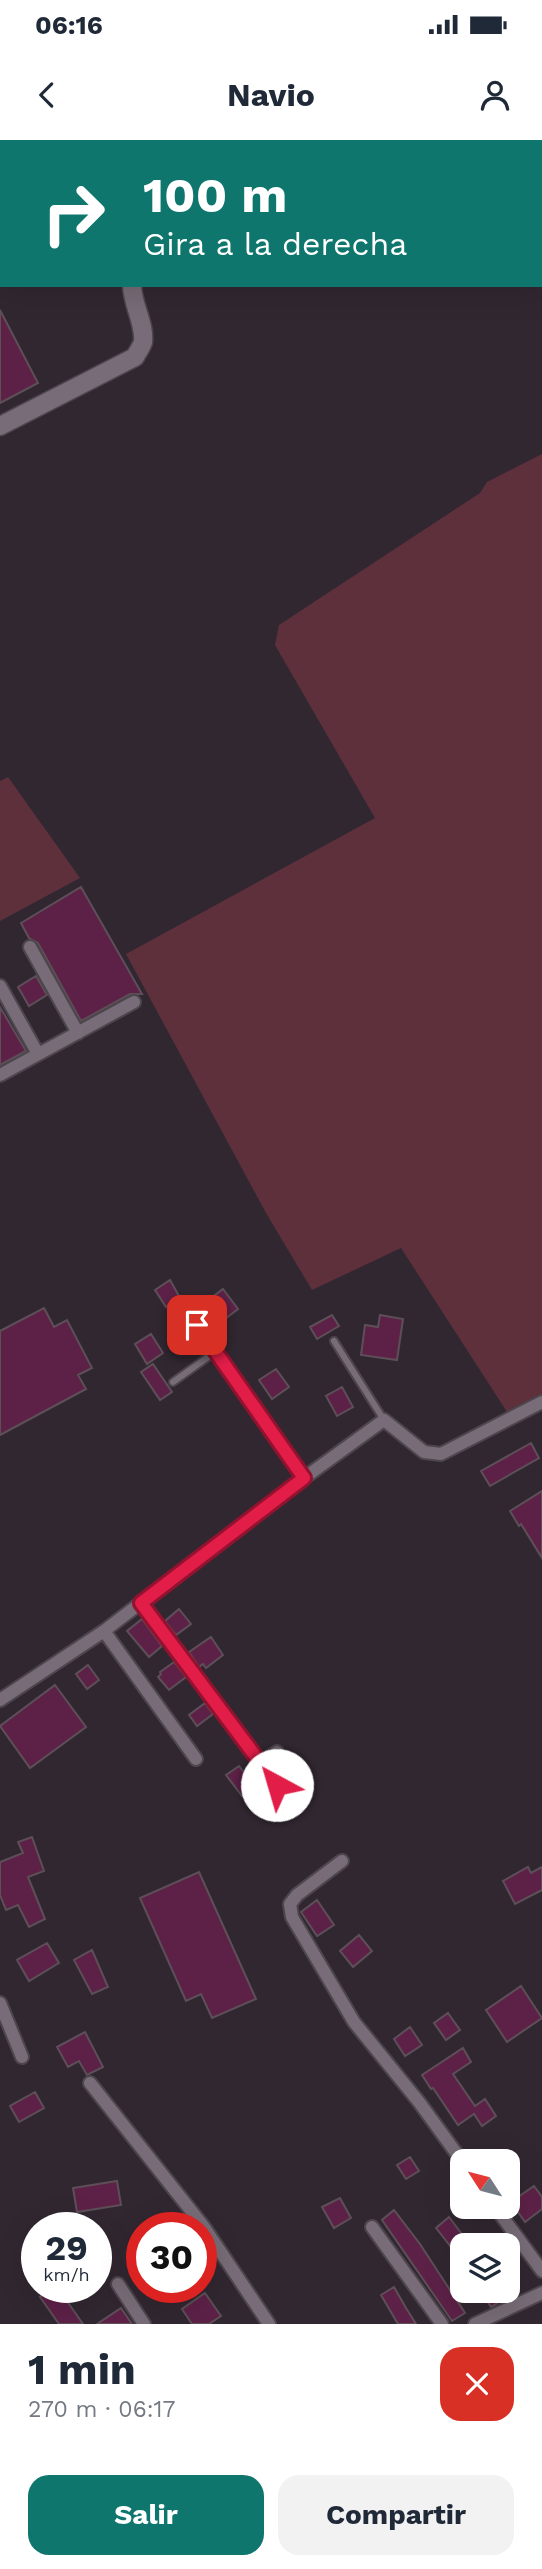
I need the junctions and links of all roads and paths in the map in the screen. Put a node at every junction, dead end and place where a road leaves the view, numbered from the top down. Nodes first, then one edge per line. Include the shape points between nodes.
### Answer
1 (132, 287) edge
2 (0, 426) edge
3 (30, 947) dead end
4 (0, 986) edge
5 (134, 1002) dead end
6 (78, 1033) junction
7 (38, 1054) junction
8 (0, 1075) edge
9 (182, 1304) dead end
10 (210, 1316) dead end
11 (197, 1325) junction
12 (334, 1341) dead end
13 (215, 1352) junction
14 (173, 1381) dead end
15 (542, 1402) edge
16 (384, 1420) junction
17 (304, 1478) junction
18 (141, 1603) junction
19 (104, 1631) junction
20 (0, 1700) edge
21 (277, 1752) dead end
22 (196, 1759) dead end
23 (259, 1763) junction
24 (277, 1785) dead end
25 (342, 1861) dead end
26 (0, 2003) edge
27 (22, 2057) dead end
28 (90, 2083) dead end
29 (453, 2149) edge
30 (504, 2219) edge
31 (372, 2227) dead end
32 (542, 2271) edge
33 (118, 2284) dead end
34 (542, 2293) edge
35 (144, 2324) edge
36 (269, 2324) edge
37 (442, 2324) edge
38 (475, 2324) edge

1 - 2 street via 143,343 135,357
3 - 6 street
4 - 7 street
5 - 6 street
6 - 7 street
7 - 8 street
9 - 11 street
10 - 11 lane
11 - 13 street
12 - 16 lane
13 - 14 lane
13 - 17 street
15 - 16 street via 441,1454 424,1452
16 - 17 street
17 - 18 street
18 - 19 street
18 - 23 street
19 - 20 street
19 - 22 street
21 - 23 street
23 - 24 street
25 - 29 street via 297,1895 290,1905 292,1917 354,2022
26 - 27 street
28 - 36 street via 204,2227
30 - 32 street
31 - 37 street
33 - 35 street
34 - 38 street

